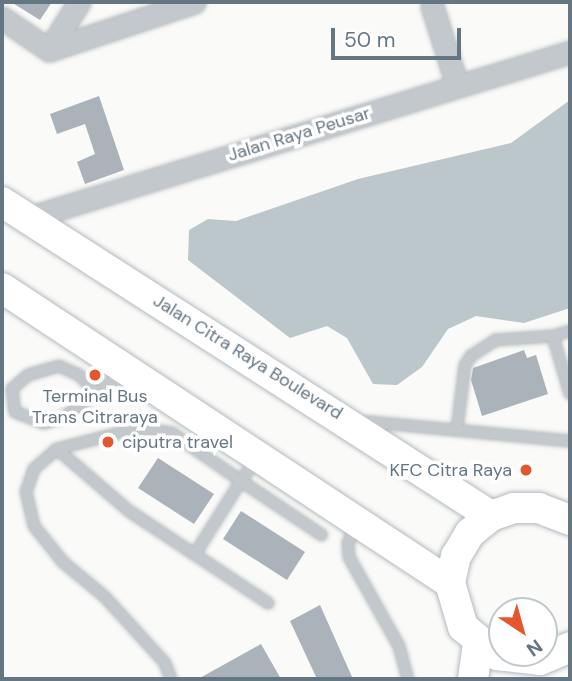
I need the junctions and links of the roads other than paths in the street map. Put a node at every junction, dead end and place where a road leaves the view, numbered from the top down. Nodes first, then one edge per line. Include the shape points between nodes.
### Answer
1 (79, 2) edge
2 (194, 2) edge
3 (432, 6) dead end
4 (2, 18) edge
5 (49, 50) junction
6 (570, 52) edge
7 (457, 85) junction
8 (2, 202) edge
9 (28, 218) junction
10 (2, 288) edge
11 (570, 331) edge
12 (553, 336) junction
13 (127, 371) junction
14 (96, 392) junction
15 (570, 394) edge
16 (346, 420) junction
17 (457, 429) junction
18 (570, 441) edge
19 (57, 449) junction
20 (249, 470) junction
21 (491, 516) junction
22 (570, 520) edge
23 (357, 522) junction
24 (322, 535) dead end
25 (195, 554) junction
26 (450, 583) junction
27 (268, 603) dead end
28 (478, 644) junction
29 (563, 660) edge
30 (171, 679) edge
31 (408, 679) edge
32 (473, 679) edge
33 (501, 679) edge
34 (526, 679) edge

1 - 5 street
2 - 5 street
3 - 7 street
4 - 5 street
6 - 7 street, Jalan Raya Peusar
7 - 9 street, Jalan Raya Peusar
8 - 9 main road, Jalan Citra Raya Boulevard
9 - 16 main road, Jalan Citra Raya Boulevard
10 - 13 main road
11 - 12 lane
12 - 15 lane
12 - 17 lane via 496,340 471,356 465,365
13 - 14 lane
13 - 20 main road
14 - 14 lane via 64,417 44,423 15,412 12,389 28,375 60,366 79,375
16 - 17 lane
16 - 21 main road, Jalan Citra Raya Boulevard
17 - 18 lane
19 - 20 lane via 138,428 172,433
19 - 25 lane via 129,511
19 - 30 lane via 34,469 26,492 34,526 63,562 105,597 165,663
20 - 23 main road
20 - 24 lane
20 - 25 lane
21 - 22 main road via 514,508 539,508
21 - 26 main road via 470,533 456,556
23 - 26 main road
23 - 31 lane via 348,543 349,557 398,646
25 - 27 lane
26 - 28 main road via 463,627
28 - 29 main road via 518,661
28 - 32 main road
33 - 34 main road

